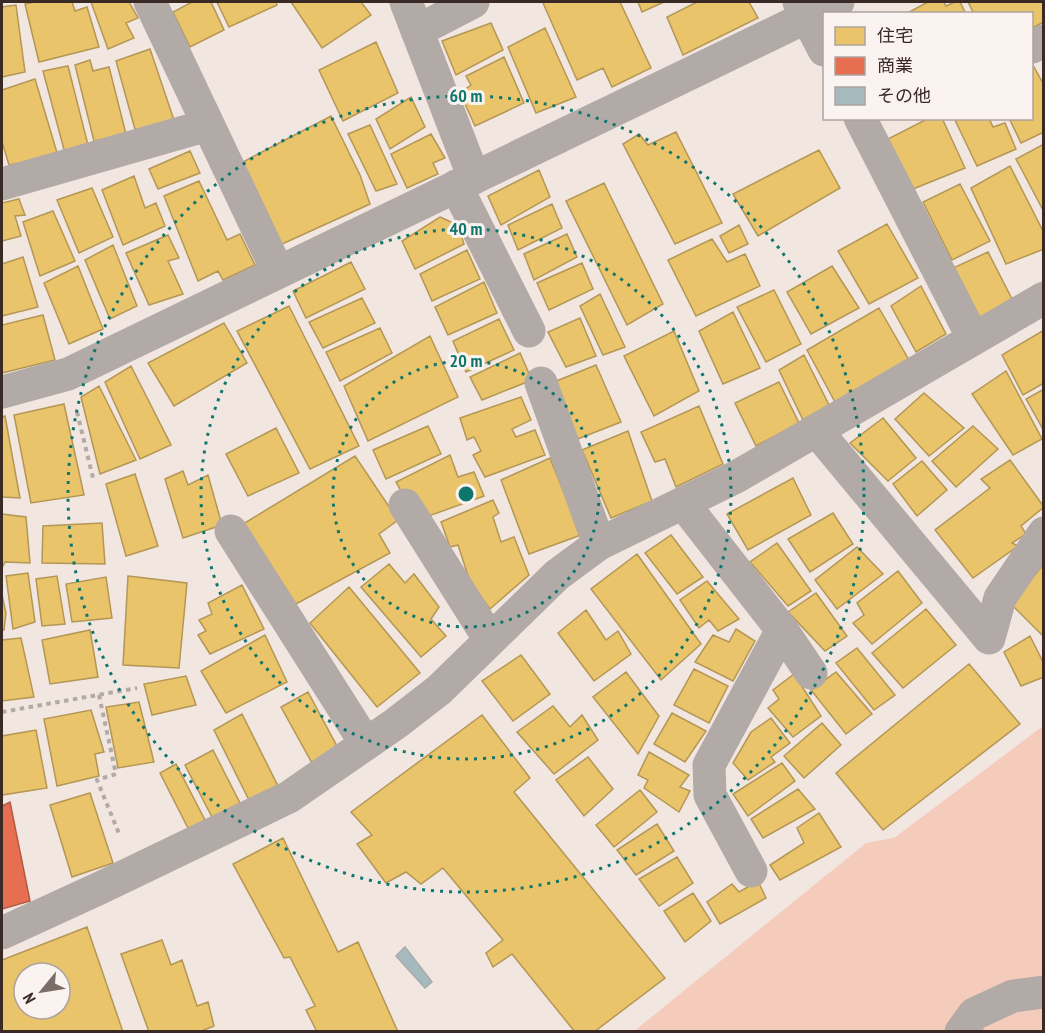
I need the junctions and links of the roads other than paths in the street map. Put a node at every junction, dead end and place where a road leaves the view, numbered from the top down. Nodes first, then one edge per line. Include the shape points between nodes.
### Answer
1 (150, 2) edge
2 (473, 2) edge
3 (838, 2) edge
4 (803, 9) edge
5 (412, 16) edge
6 (823, 46) edge
7 (870, 122) edge
8 (208, 125) junction
9 (465, 182) junction
10 (2, 184) edge
11 (278, 272) junction
12 (1044, 298) edge
13 (529, 331) dead end
14 (973, 338) junction
15 (541, 383) dead end
16 (2, 392) edge
17 (816, 430) junction
18 (683, 503) junction
19 (405, 505) dead end
20 (231, 531) dead end
21 (1044, 533) edge
22 (599, 544) junction
23 (782, 630) junction
24 (490, 640) junction
25 (811, 673) dead end
26 (366, 744) junction
27 (751, 872) dead end
28 (2, 933) edge
29 (1044, 992) edge
30 (961, 1032) edge

1 - 8 street
2 - 5 street
3 - 4 street
4 - 6 street
4 - 9 street
5 - 9 street
7 - 14 street
8 - 10 street
8 - 11 street
9 - 11 street
9 - 13 street
11 - 16 street via 68,374
12 - 14 street
14 - 17 street
15 - 22 street
17 - 18 street
17 - 21 street via 989,638 1000,598
18 - 22 street
18 - 23 street
19 - 24 street
20 - 26 street
22 - 24 street via 557,575
23 - 25 street
23 - 27 street via 709,765 710,795
24 - 26 street via 439,690
26 - 28 street via 289,797
29 - 30 street via 1013,996 974,1014

